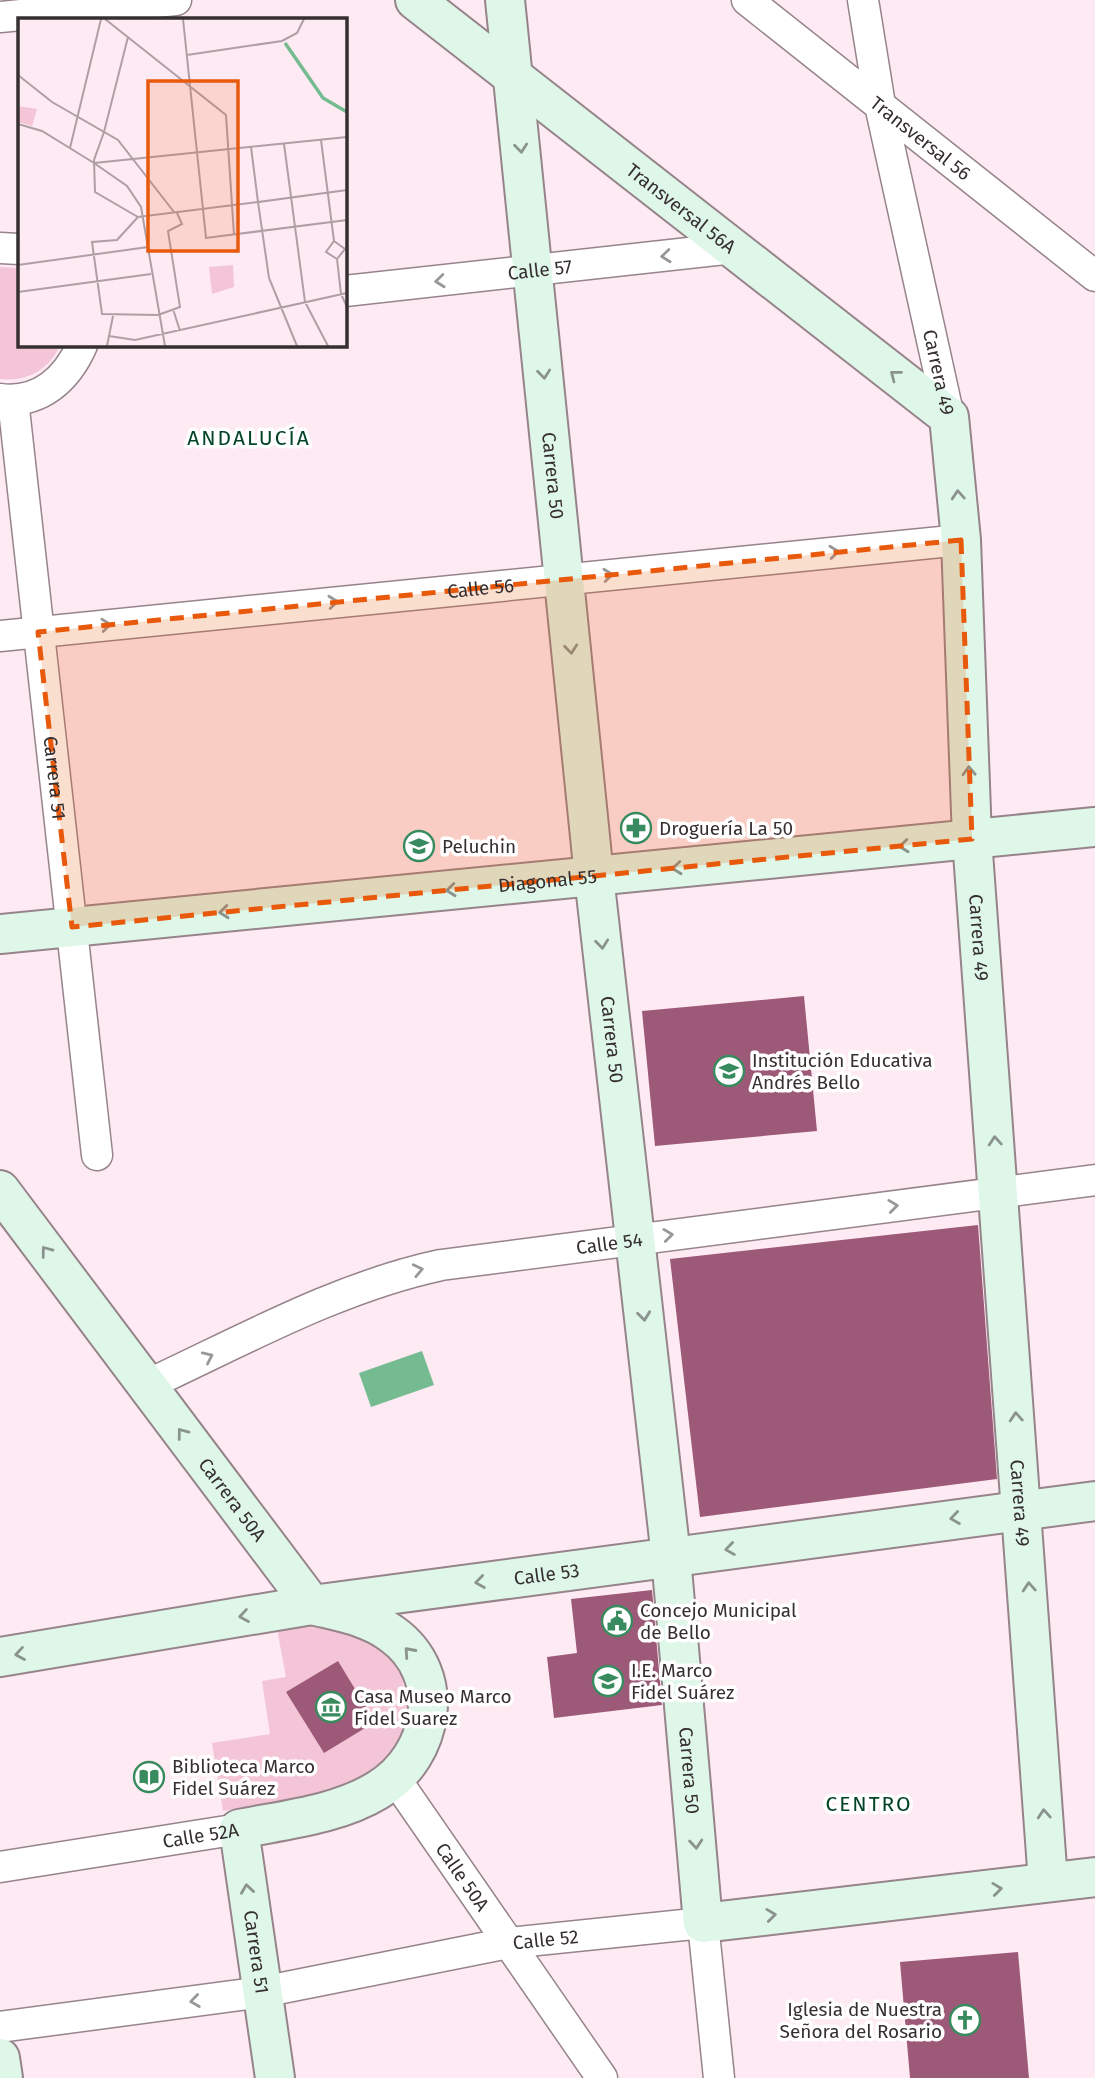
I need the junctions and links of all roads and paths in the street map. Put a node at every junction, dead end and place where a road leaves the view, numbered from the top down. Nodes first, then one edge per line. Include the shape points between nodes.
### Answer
1 (176, 0) edge
2 (415, 0) edge
3 (505, 0) edge
4 (747, 0) edge
5 (863, 0) edge
6 (0, 17) edge
7 (515, 80) junction
8 (880, 104) junction
9 (1095, 244) edge
10 (734, 248) junction
11 (1062, 249) junction
12 (534, 270) junction
13 (1095, 276) edge
14 (346, 291) edge
15 (82, 346) edge
16 (6, 400) edge
17 (948, 417) junction
18 (961, 540) junction
19 (564, 579) junction
20 (38, 632) junction
21 (0, 636) edge
22 (1095, 827) edge
23 (972, 839) junction
24 (594, 876) junction
25 (72, 927) junction
26 (0, 934) edge
27 (97, 1155) dead end
28 (1095, 1180) edge
29 (0, 1190) edge
30 (999, 1193) junction
31 (635, 1240) junction
32 (146, 1385) junction
33 (1095, 1501) edge
34 (1023, 1509) junction
35 (671, 1557) junction
36 (312, 1605) junction
37 (0, 1657) edge
38 (394, 1777) junction
39 (239, 1829) junction
40 (0, 1867) edge
41 (1095, 1877) edge
42 (1048, 1882) junction
43 (703, 1923) junction
44 (508, 1943) junction
45 (262, 1992) junction
46 (0, 2027) edge
47 (0, 2058) edge
48 (3, 2078) edge
49 (275, 2078) edge
50 (602, 2078) edge
51 (719, 2078) edge

1 - 6 street
2 - 7 street, Transversal 56A
3 - 7 street, Carrera 50
4 - 8 street, Transversal 56
5 - 8 street, Carrera 49
7 - 10 street, Transversal 56A
7 -> 12 street, Carrera 50
8 - 11 street, Transversal 56
8 - 17 street, Carrera 49
9 - 11 street
10 -> 12 street, Calle 57
17 -> 10 street, Transversal 56A
11 - 13 street, Transversal 56
12 -> 14 street, Calle 57
12 -> 19 street, Carrera 50
15 - 16 street, Carrera 51 via 56,384 35,396
16 - 20 street, Carrera 51
18 -> 17 street, Carrera 49
19 -> 18 street, Calle 56
23 -> 18 street, Carrera 49
20 -> 19 street, Calle 56
19 -> 24 street, Carrera 50
20 - 21 street, Calle 56
20 - 25 street, Carrera 51
22 - 23 street, Diagonal 55
23 -> 24 street, Diagonal 55
30 -> 23 street, Carrera 49
24 -> 25 street, Diagonal 55
24 -> 31 street, Carrera 50
25 - 26 street, Diagonal 55
25 - 27 street, Carrera 51
28 - 30 street, Calle 54
32 -> 29 street, Carrera 50A
31 -> 30 street, Calle 54
34 -> 30 street, Carrera 49
32 -> 31 street, Calle 54 via 355,1289 398,1274
31 -> 35 street, Carrera 50
36 -> 32 street, Carrera 50A
33 - 34 street, Calle 53
34 -> 35 street, Calle 53
42 -> 34 street, Carrera 49
35 -> 36 street, Calle 53
35 -> 43 street, Carrera 50
36 -> 37 street, Calle 53
38 -> 36 street via 418,1747 429,1720 430,1694 422,1665 394,1635 369,1619
38 - 39 street, Calle 52A via 378,1790 335,1809
38 - 44 street, Calle 50A
39 - 40 street, Calle 52A
45 -> 39 street, Carrera 51
41 - 42 street, Calle 52
43 -> 42 street, Calle 52
43 - 44 street, Calle 52
43 - 51 street, Carrera 50
44 - 45 street, Calle 52
44 - 50 street, Calle 50A
45 -> 46 street, Calle 52
45 - 49 street, Carrera 51
47 - 48 street

